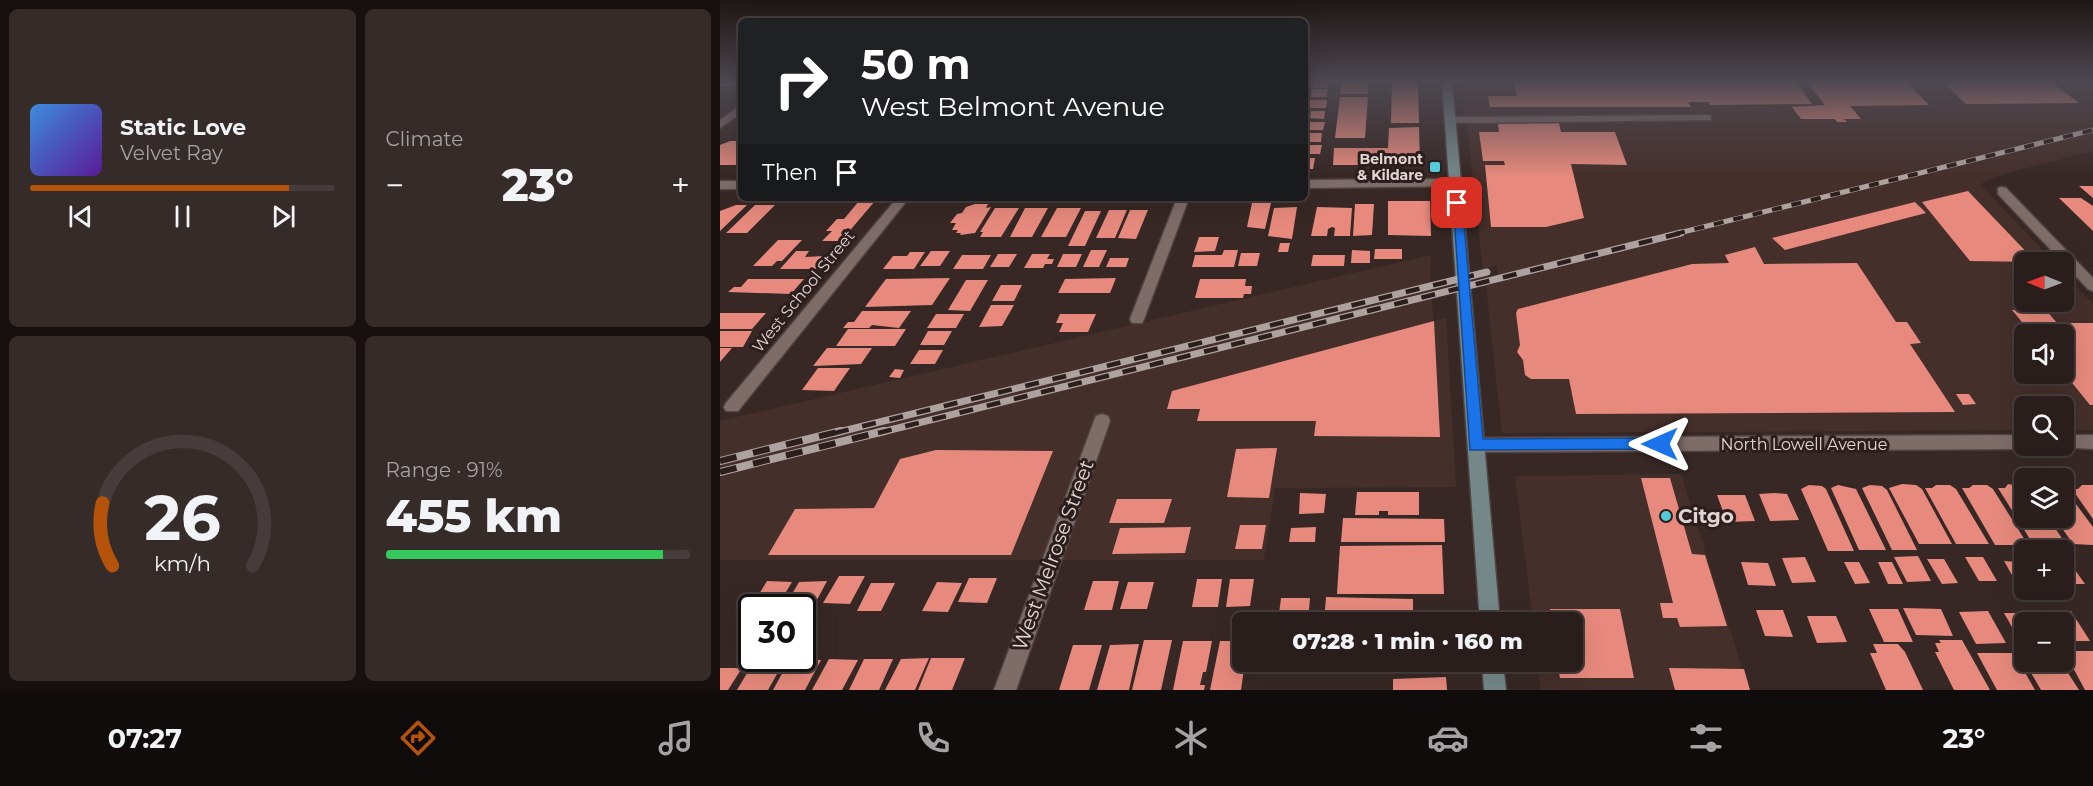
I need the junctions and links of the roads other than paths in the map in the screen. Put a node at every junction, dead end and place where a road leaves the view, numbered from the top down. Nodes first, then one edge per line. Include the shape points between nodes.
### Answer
1 (735, 113) edge
2 (1449, 113) edge
3 (1707, 118) dead end
4 (1450, 120) junction
5 (720, 125) edge
6 (1455, 183) junction
7 (1308, 184) edge
8 (720, 185) edge
9 (738, 185) edge
10 (2002, 191) dead end
11 (901, 201) edge
12 (1182, 201) edge
13 (2093, 286) edge
14 (1137, 319) dead end
15 (732, 407) dead end
16 (1102, 421) dead end
17 (2014, 442) edge
18 (2074, 442) edge
19 (2093, 442) edge
20 (1476, 446) junction
21 (1489, 612) edge
22 (1494, 672) edge
23 (1005, 690) edge
24 (1495, 690) edge

1 - 5 street
2 - 4 main road
3 - 4 street
4 - 6 main road
6 - 7 street
6 - 20 main road
8 - 9 street
10 - 13 street
11 - 15 street, West School Street
12 - 14 street
16 - 23 street, West Melrose Street
17 - 20 street, North Lowell Avenue
18 - 19 street
20 - 21 main road
22 - 24 main road

